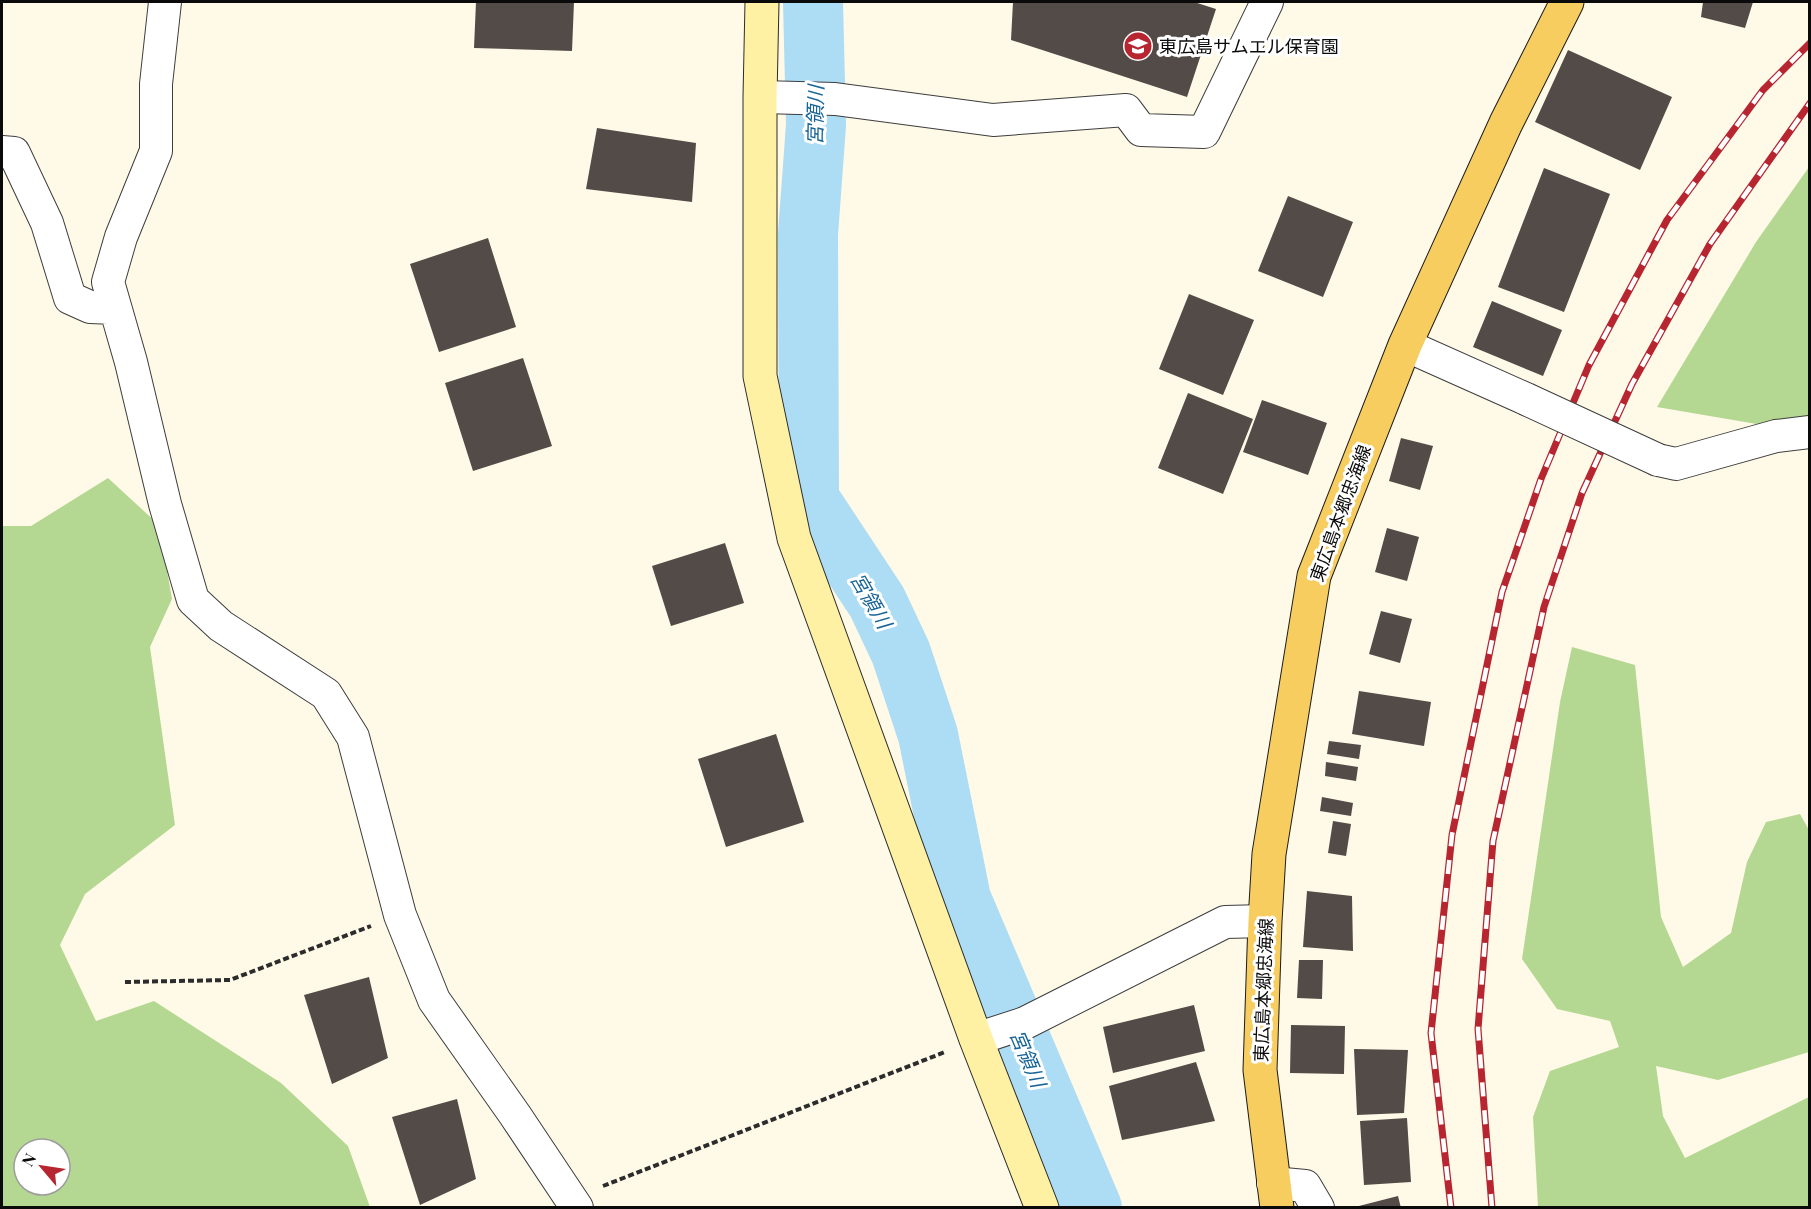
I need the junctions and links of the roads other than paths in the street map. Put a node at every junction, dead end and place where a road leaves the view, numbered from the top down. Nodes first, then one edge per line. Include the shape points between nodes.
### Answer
1 (165, 2) edge
2 (762, 2) edge
3 (1267, 2) edge
4 (1567, 2) edge
5 (775, 97) junction
6 (2, 152) edge
7 (115, 308) junction
8 (1405, 345) junction
9 (1809, 432) edge
10 (1265, 921) junction
11 (1001, 1031) junction
12 (1275, 1195) edge
13 (574, 1203) edge
14 (1042, 1208) edge
15 (1318, 1208) edge

1 - 7 street via 156,84 156,151 121,237 108,282
2 - 5 street
3 - 5 street via 1204,132 1141,130 1126,110 993,120 835,99
4 - 8 main road, 東広島本郷忠海線 via 1506,123
5 - 11 street via 760,375 795,538
6 - 7 street via 14,153 47,223 70,298 90,307
7 - 13 street via 193,600 220,626 326,694 353,737 400,915 434,1000
8 - 9 street, bridge via 1658,460 1676,464 1776,436
8 - 10 main road, 東広島本郷忠海線 via 1314,576 1269,854
10 - 11 street via 1225,922
10 - 12 main road, 東広島本郷忠海線 via 1260,1070
11 - 14 street
12 - 15 street via 1305,1186

